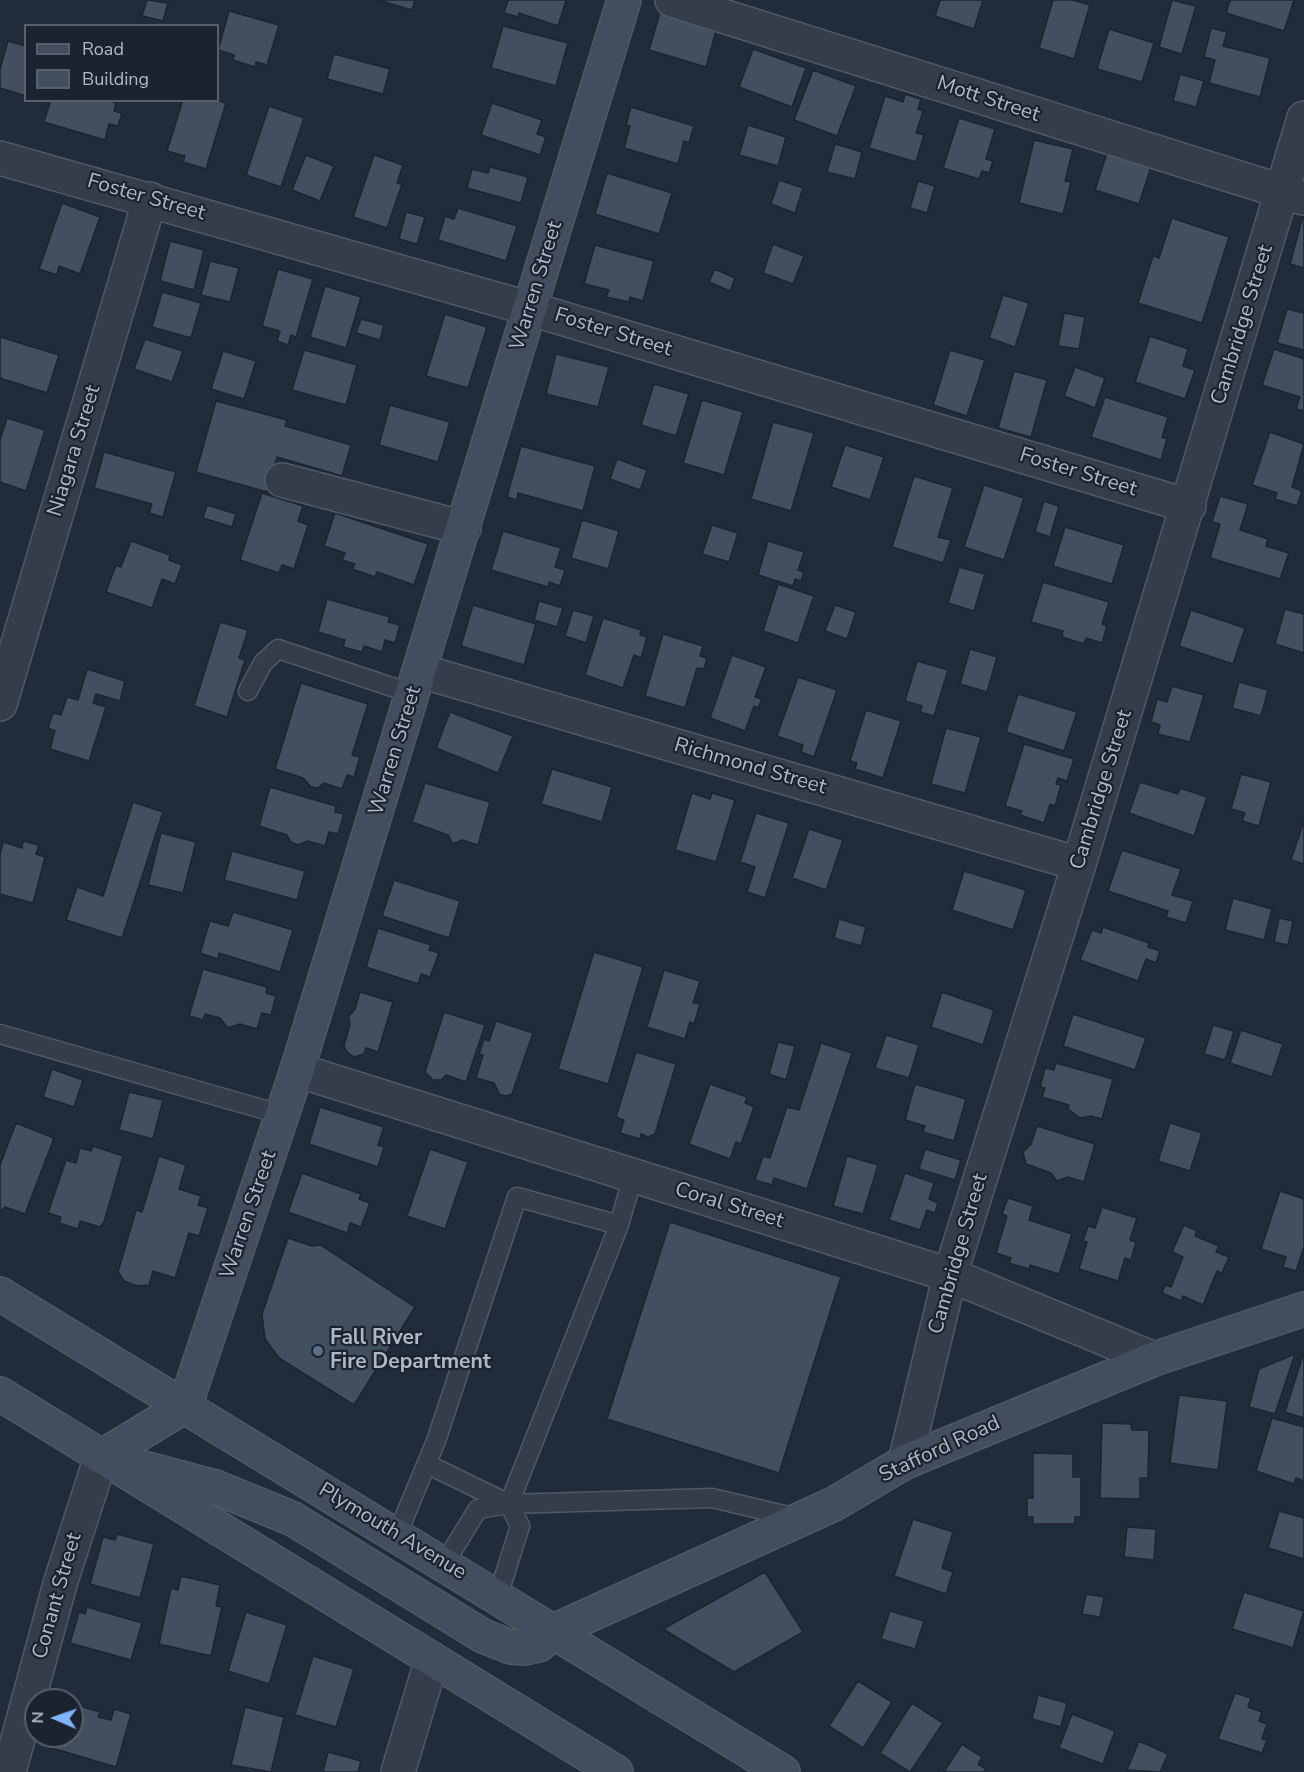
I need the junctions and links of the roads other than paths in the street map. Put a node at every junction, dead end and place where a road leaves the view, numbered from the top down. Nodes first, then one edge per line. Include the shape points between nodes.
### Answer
1 (624, 0) edge
2 (672, 0) edge
3 (1304, 118) edge
4 (0, 158) edge
5 (1293, 195) edge
6 (150, 199) junction
7 (531, 309) junction
8 (282, 480) dead end
9 (1189, 506) junction
10 (464, 528) junction
11 (417, 682) junction
12 (248, 691) dead end
13 (0, 704) edge
14 (1079, 864) junction
15 (0, 1034) edge
16 (297, 1070) junction
17 (282, 1115) junction
18 (633, 1176) junction
19 (619, 1225) junction
20 (950, 1275) junction
21 (0, 1294) edge
22 (1304, 1309) edge
23 (1154, 1359) junction
24 (0, 1394) edge
25 (185, 1406) junction
26 (101, 1456) junction
27 (904, 1462) junction
28 (427, 1464) junction
29 (509, 1504) junction
30 (802, 1519) junction
31 (397, 1535) junction
32 (444, 1564) junction
33 (498, 1596) junction
34 (554, 1631) junction
35 (432, 1659) junction
36 (9, 1772) edge
37 (398, 1772) edge
38 (616, 1772) edge
39 (783, 1772) edge

1 - 7 main road, Warren Street
2 - 5 street, Mott Street
3 - 5 street, Cambridge Street
4 - 6 street, Foster Street
5 - 9 street, Cambridge Street
6 - 7 street, Foster Street
6 - 13 street, Niagara Street
7 - 9 street, Foster Street
7 - 10 main road, Warren Street
8 - 10 street
9 - 14 street, Cambridge Street
10 - 11 main road, Warren Street
11 - 12 lane via 278,649 263,663
11 - 14 street, Richmond Street
11 - 16 main road, Warren Street
14 - 20 street, Cambridge Street
15 - 17 lane
16 - 17 main road, Warren Street
16 - 18 street, Coral Street
17 - 25 main road, Warren Street
18 - 19 lane
18 - 20 street, Coral Street
19 - 28 lane via 517,1197
19 - 29 lane
20 - 23 street, Coral Street
20 - 27 street, Cambridge Street
21 - 25 main road, Plymouth Avenue
22 - 23 main road, Stafford Road
23 - 27 main road, Stafford Road
24 - 26 main road
25 - 26 main road
25 - 31 main road, Plymouth Avenue
26 - 34 main road, Stafford Road via 215,1487 293,1519 497,1643 525,1648 539,1645
26 - 35 main road
26 - 36 street, Conant Street via 60,1584
27 - 30 main road, Stafford Road
28 - 29 lane
28 - 31 lane
29 - 30 lane via 712,1498
29 - 32 lane via 478,1509
29 - 33 lane via 520,1526
30 - 34 main road, Stafford Road
31 - 32 main road, Plymouth Avenue
32 - 33 main road, Plymouth Avenue
33 - 34 main road, Plymouth Avenue
34 - 39 main road, Plymouth Avenue
35 - 37 street
35 - 38 main road

